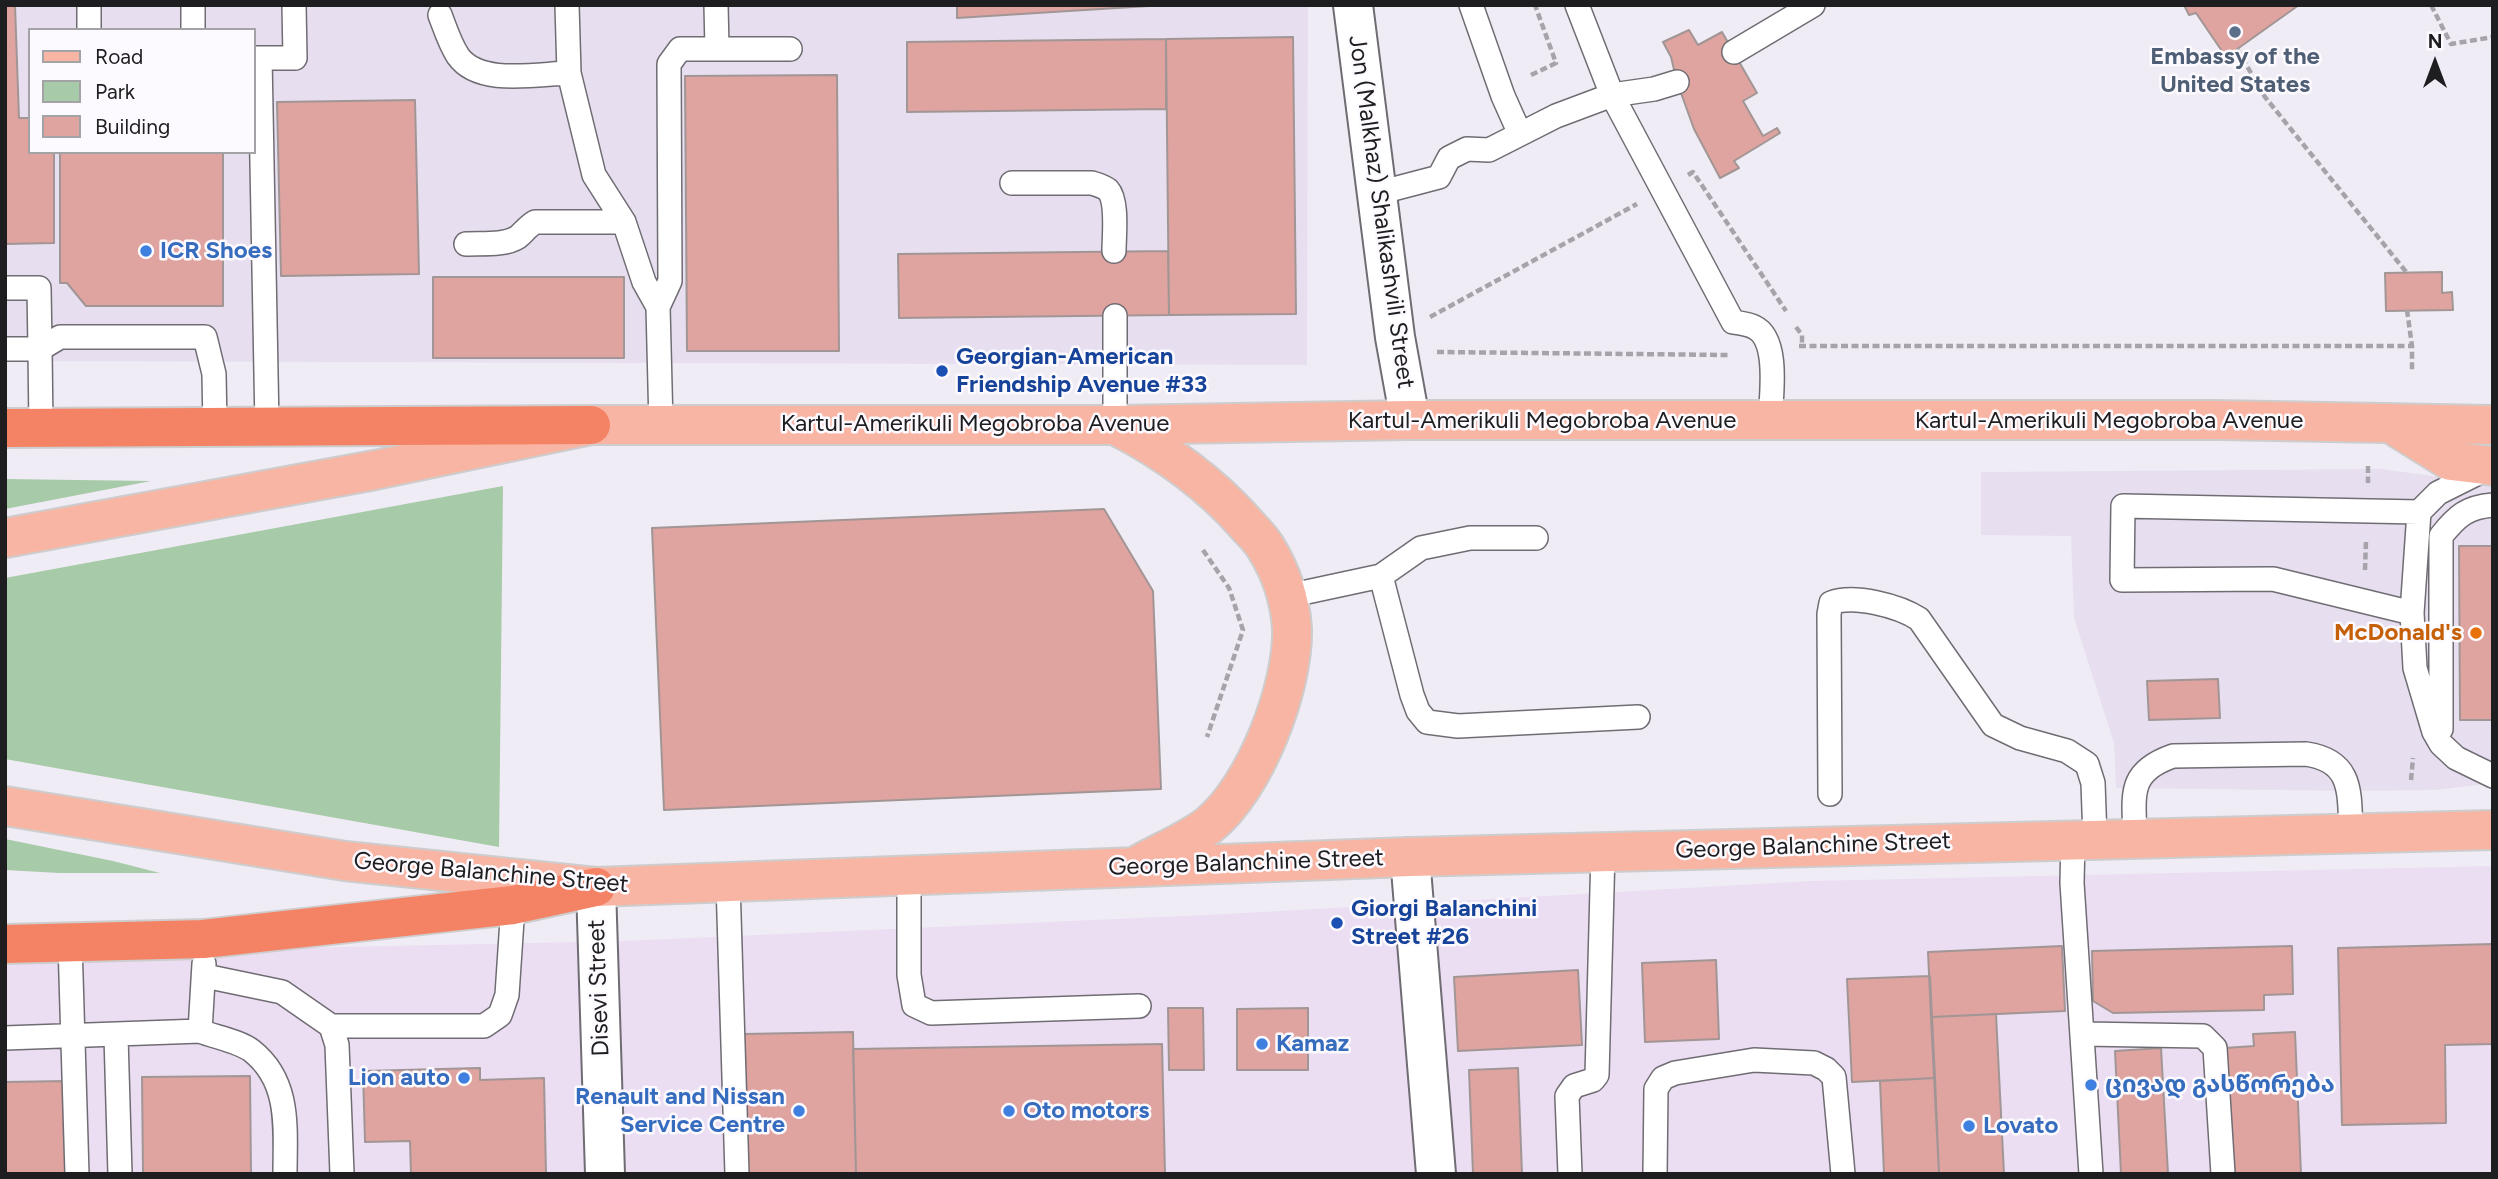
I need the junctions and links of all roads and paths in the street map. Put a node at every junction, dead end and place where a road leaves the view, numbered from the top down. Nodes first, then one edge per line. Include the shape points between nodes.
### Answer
1 (89, 5) edge
2 (192, 5) edge
3 (294, 5) edge
4 (567, 5) edge
5 (716, 5) edge
6 (1353, 5) edge
7 (1471, 5) edge
8 (1535, 5) edge
9 (1577, 5) edge
10 (1813, 5) edge
11 (2431, 5) edge
12 (440, 15) dead end
13 (89, 28) edge
14 (193, 28) edge
15 (2493, 37) edge
16 (717, 49) junction
17 (790, 49) dead end
18 (2237, 49) dead end
19 (1734, 52) dead end
20 (257, 58) edge
21 (569, 73) junction
22 (1531, 75) dead end
23 (1677, 82) dead end
24 (1612, 95) junction
25 (1520, 134) junction
26 (1012, 183) dead end
27 (1661, 191) junction
28 (1378, 193) junction
29 (624, 222) junction
30 (466, 244) dead end
31 (1114, 251) dead end
32 (2407, 273) dead end
33 (5, 288) edge
34 (658, 307) junction
35 (2407, 310) dead end
36 (1787, 312) dead end
37 (1115, 316) dead end
38 (1794, 323) dead end
39 (1396, 344) junction
40 (1802, 345) junction
41 (2412, 346) junction
42 (5, 349) edge
43 (40, 349) junction
44 (1772, 355) junction
45 (2412, 370) dead end
46 (1410, 419) junction
47 (1770, 421) junction
48 (2388, 422) junction
49 (591, 425) junction
50 (661, 425) junction
51 (1115, 425) junction
52 (2493, 425) edge
53 (215, 426) junction
54 (267, 426) junction
55 (23, 428) edge
56 (2492, 466) edge
57 (2493, 505) edge
58 (2419, 512) junction
59 (1536, 538) dead end
60 (16, 542) edge
61 (1203, 550) dead end
62 (1381, 576) junction
63 (1287, 596) junction
64 (2412, 613) junction
65 (1638, 717) dead end
66 (1207, 737) dead end
67 (2441, 744) junction
68 (2493, 776) edge
69 (5, 792) edge
70 (1830, 794) dead end
71 (23, 809) edge
72 (2485, 824) edge
73 (2351, 833) junction
74 (2135, 838) junction
75 (2084, 839) junction
76 (1603, 852) junction
77 (1410, 857) junction
78 (1135, 867) junction
79 (909, 874) junction
80 (728, 883) junction
81 (596, 887) junction
82 (513, 905) junction
83 (70, 943) junction
84 (5, 944) edge
85 (204, 958) junction
86 (1139, 1006) dead end
87 (331, 1026) junction
88 (200, 1031) junction
89 (2083, 1034) junction
90 (116, 1035) junction
91 (73, 1037) junction
92 (5, 1038) edge
93 (77, 1174) edge
94 (120, 1174) edge
95 (285, 1174) edge
96 (342, 1174) edge
97 (605, 1174) edge
98 (737, 1174) edge
99 (1436, 1174) edge
100 (1570, 1174) edge
101 (1654, 1174) edge
102 (1843, 1174) edge
103 (2091, 1174) edge
104 (2223, 1174) edge

1 - 13 lane
2 - 14 lane
3 - 20 lane via 295,58
4 - 21 lane
5 - 16 lane
6 - 28 street, Jon (Malkhaz) Shalikashvili Street
7 - 25 lane
8 - 22 path via 1556,63
9 - 24 lane
10 - 19 lane
11 - 15 path via 2451,44
12 - 21 lane via 458,56 470,68 488,75
16 - 17 lane
16 - 34 lane via 680,49 668,64 670,281
18 - 32 path via 2265,97
20 - 54 lane
21 - 29 lane via 594,175
23 - 24 lane
24 - 25 lane
24 - 27 lane
25 - 28 lane via 1489,150 1467,149 1449,158 1439,177
26 - 31 lane via 1104,187 1114,202
27 - 36 path via 1693,172
27 - 39 path
27 - 44 lane via 1732,322 1756,327
28 - 39 street, Jon (Malkhaz) Shalikashvili Street
29 - 30 lane via 535,222 506,241
29 - 34 lane via 643,282
33 - 43 lane via 39,288
34 - 50 lane
35 - 41 path
37 - 51 lane
38 - 40 path
39 - 44 path
39 - 46 street, Jon (Malkhaz) Shalikashvili Street
40 - 41 path
40 - 44 path
41 - 45 path
42 - 43 lane
43 - 53 lane via 61,337 205,337 214,374
43 - 55 lane
44 - 47 lane
46 - 47 main road, Kartul-Amerikuli Megobroba Avenue
46 - 51 main road, Kartul-Amerikuli Megobroba Avenue
47 - 48 main road, Kartul-Amerikuli Megobroba Avenue
48 - 52 main road, Kartul-Amerikuli Megobroba Avenue
48 - 56 main road via 2451,461
49 - 50 main road, Kartul-Amerikuli Megobroba Avenue
49 - 54 highway
49 - 60 main road
50 - 51 main road, Kartul-Amerikuli Megobroba Avenue
51 - 63 main road via 1181,465 1241,518 1265,546
53 - 54 highway
53 - 55 highway
56 - 58 lane via 2438,493
57 - 67 lane via 2475,507 2456,518 2441,536
58 - 64 lane
58 - 64 lane via 2123,506 2122,580 2273,579
59 - 62 lane via 1470,538 1421,548
61 - 66 path via 1229,588 1243,630
62 - 63 lane
62 - 65 lane via 1412,695 1427,722 1458,726
63 - 78 main road via 1292,630 1283,686 1272,728 1253,767 1233,800 1209,825
64 - 67 lane via 2415,668
67 - 68 lane via 2456,758
69 - 71 main road
70 - 75 lane via 1829,614 1831,603 1845,598 1905,610 1919,619 1993,725 2067,751 2087,764 2093,783
71 - 81 main road, George Balanchine Street via 345,861
72 - 73 main road, George Balanchine Street
73 - 74 main road, George Balanchine Street
73 - 74 lane via 2348,783 2324,757 2173,756 2156,762 2133,790
74 - 75 main road, George Balanchine Street
75 - 76 main road, George Balanchine Street
75 - 89 lane via 2072,883
76 - 77 main road, George Balanchine Street
76 - 100 lane via 1597,1075 1574,1086 1567,1096
77 - 78 main road, George Balanchine Street
77 - 99 street
78 - 79 main road, George Balanchine Street
79 - 80 main road, George Balanchine Street
79 - 86 lane via 909,975 915,1004 932,1013
80 - 81 main road, George Balanchine Street
80 - 98 lane
81 - 82 highway
81 - 97 street, Disevi Street
82 - 85 highway
82 - 87 lane via 507,995 500,1015 484,1026
83 - 84 highway
83 - 85 highway
83 - 91 lane
85 - 87 lane via 282,992
85 - 88 lane
87 - 96 lane via 337,1045
88 - 90 lane
88 - 95 lane via 250,1049 272,1072 285,1106
89 - 103 lane
89 - 104 lane via 2203,1036 2215,1048
90 - 91 lane
90 - 94 lane
91 - 92 lane
91 - 93 lane
101 - 102 lane via 1656,1089 1663,1079 1754,1060 1814,1063 1834,1077

